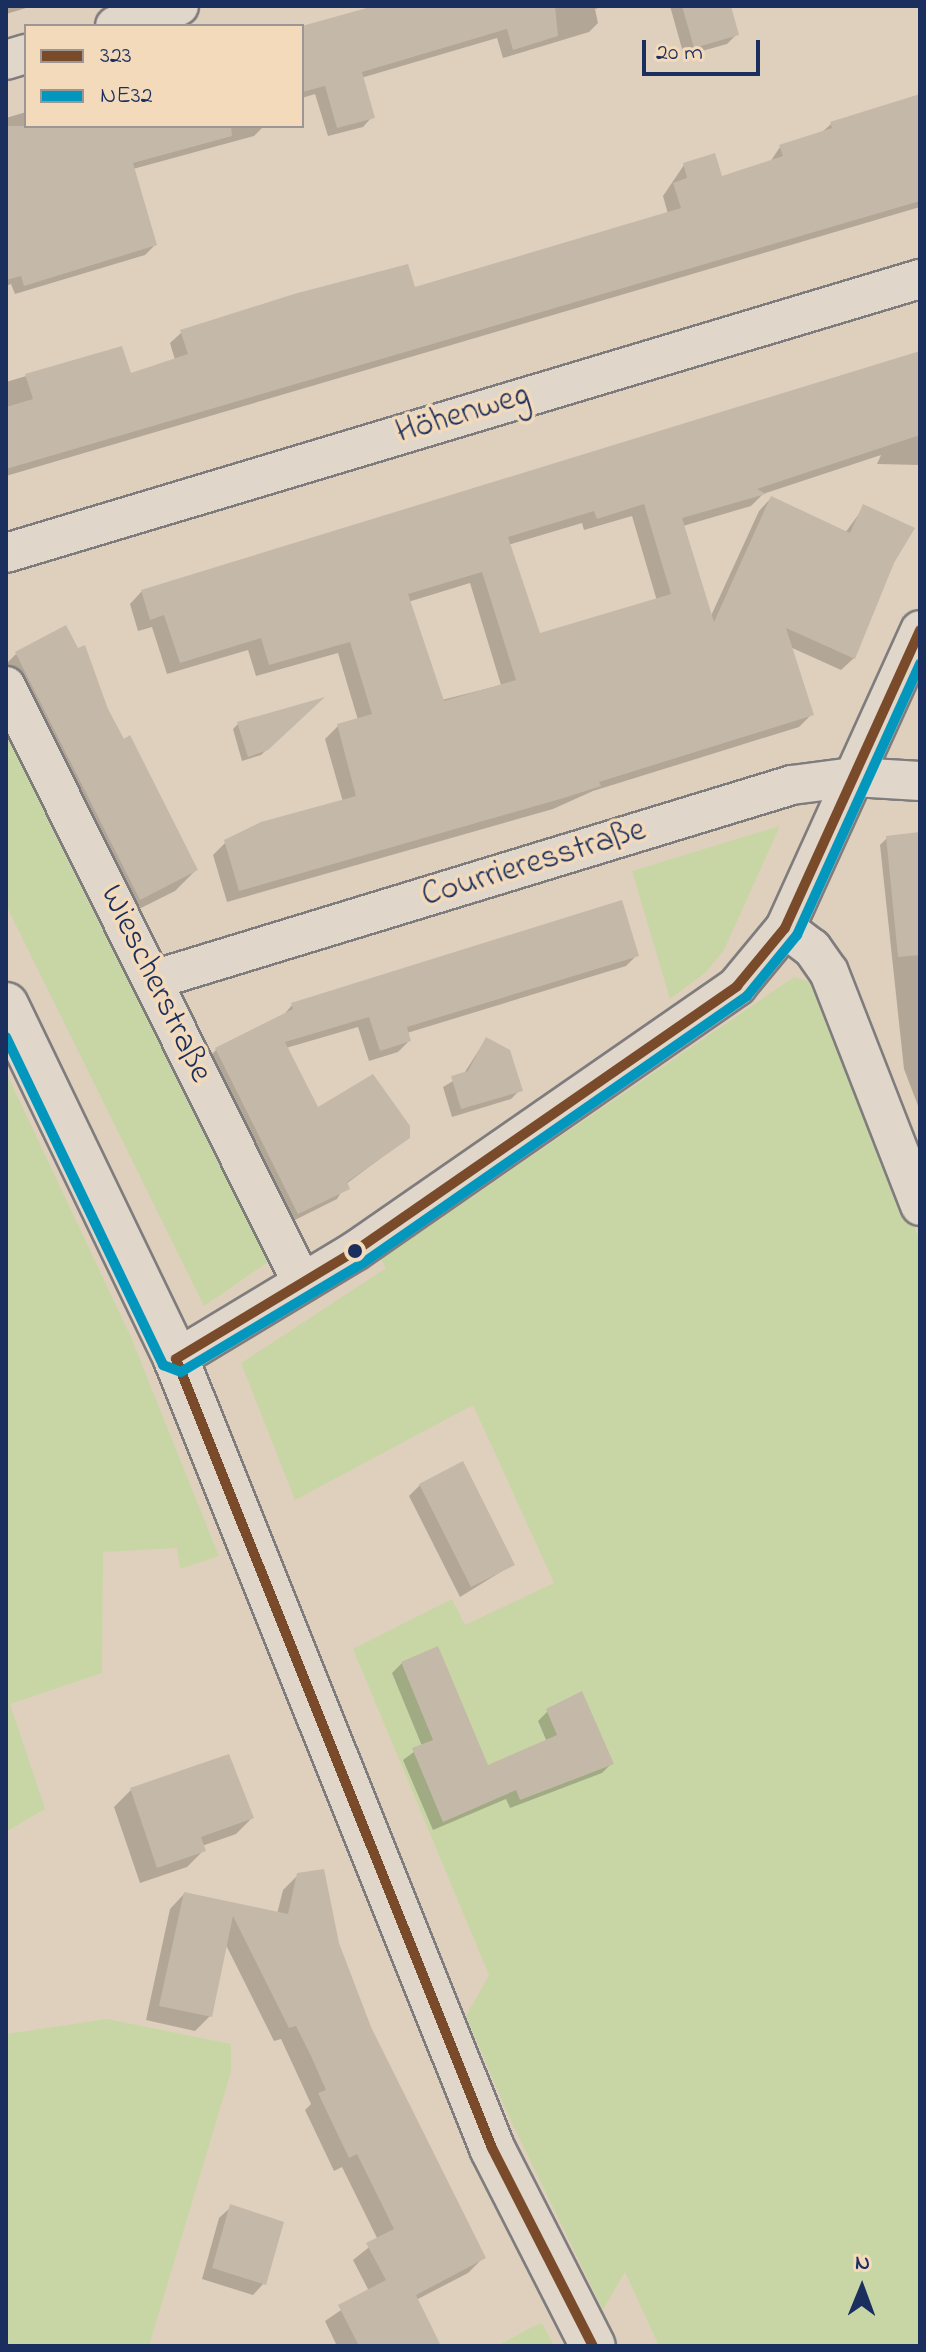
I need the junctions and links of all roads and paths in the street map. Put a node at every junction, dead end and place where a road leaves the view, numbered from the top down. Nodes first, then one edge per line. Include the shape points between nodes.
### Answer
1 (179, 6) edge
2 (121, 24) edge
3 (920, 279) edge
4 (6, 553) edge
5 (920, 630) edge
6 (6, 686) edge
7 (854, 777) junction
8 (920, 781) edge
9 (785, 928) junction
10 (153, 980) junction
11 (6, 1005) edge
12 (920, 1206) edge
13 (302, 1283) junction
14 (176, 1359) junction
15 (593, 2346) edge

1 - 2 street
3 - 4 street, Höhenweg
5 - 7 street
6 - 10 street, Wiescherstraße
7 - 8 street, Courrieresstraße
7 - 9 street
7 - 10 street, Courrieresstraße via 792,785
9 - 12 street via 812,948 829,972
9 - 13 street via 737,986 700,1014
10 - 13 street, Wiescherstraße
11 - 14 main road
13 - 14 street
14 - 15 main road via 492,2148

